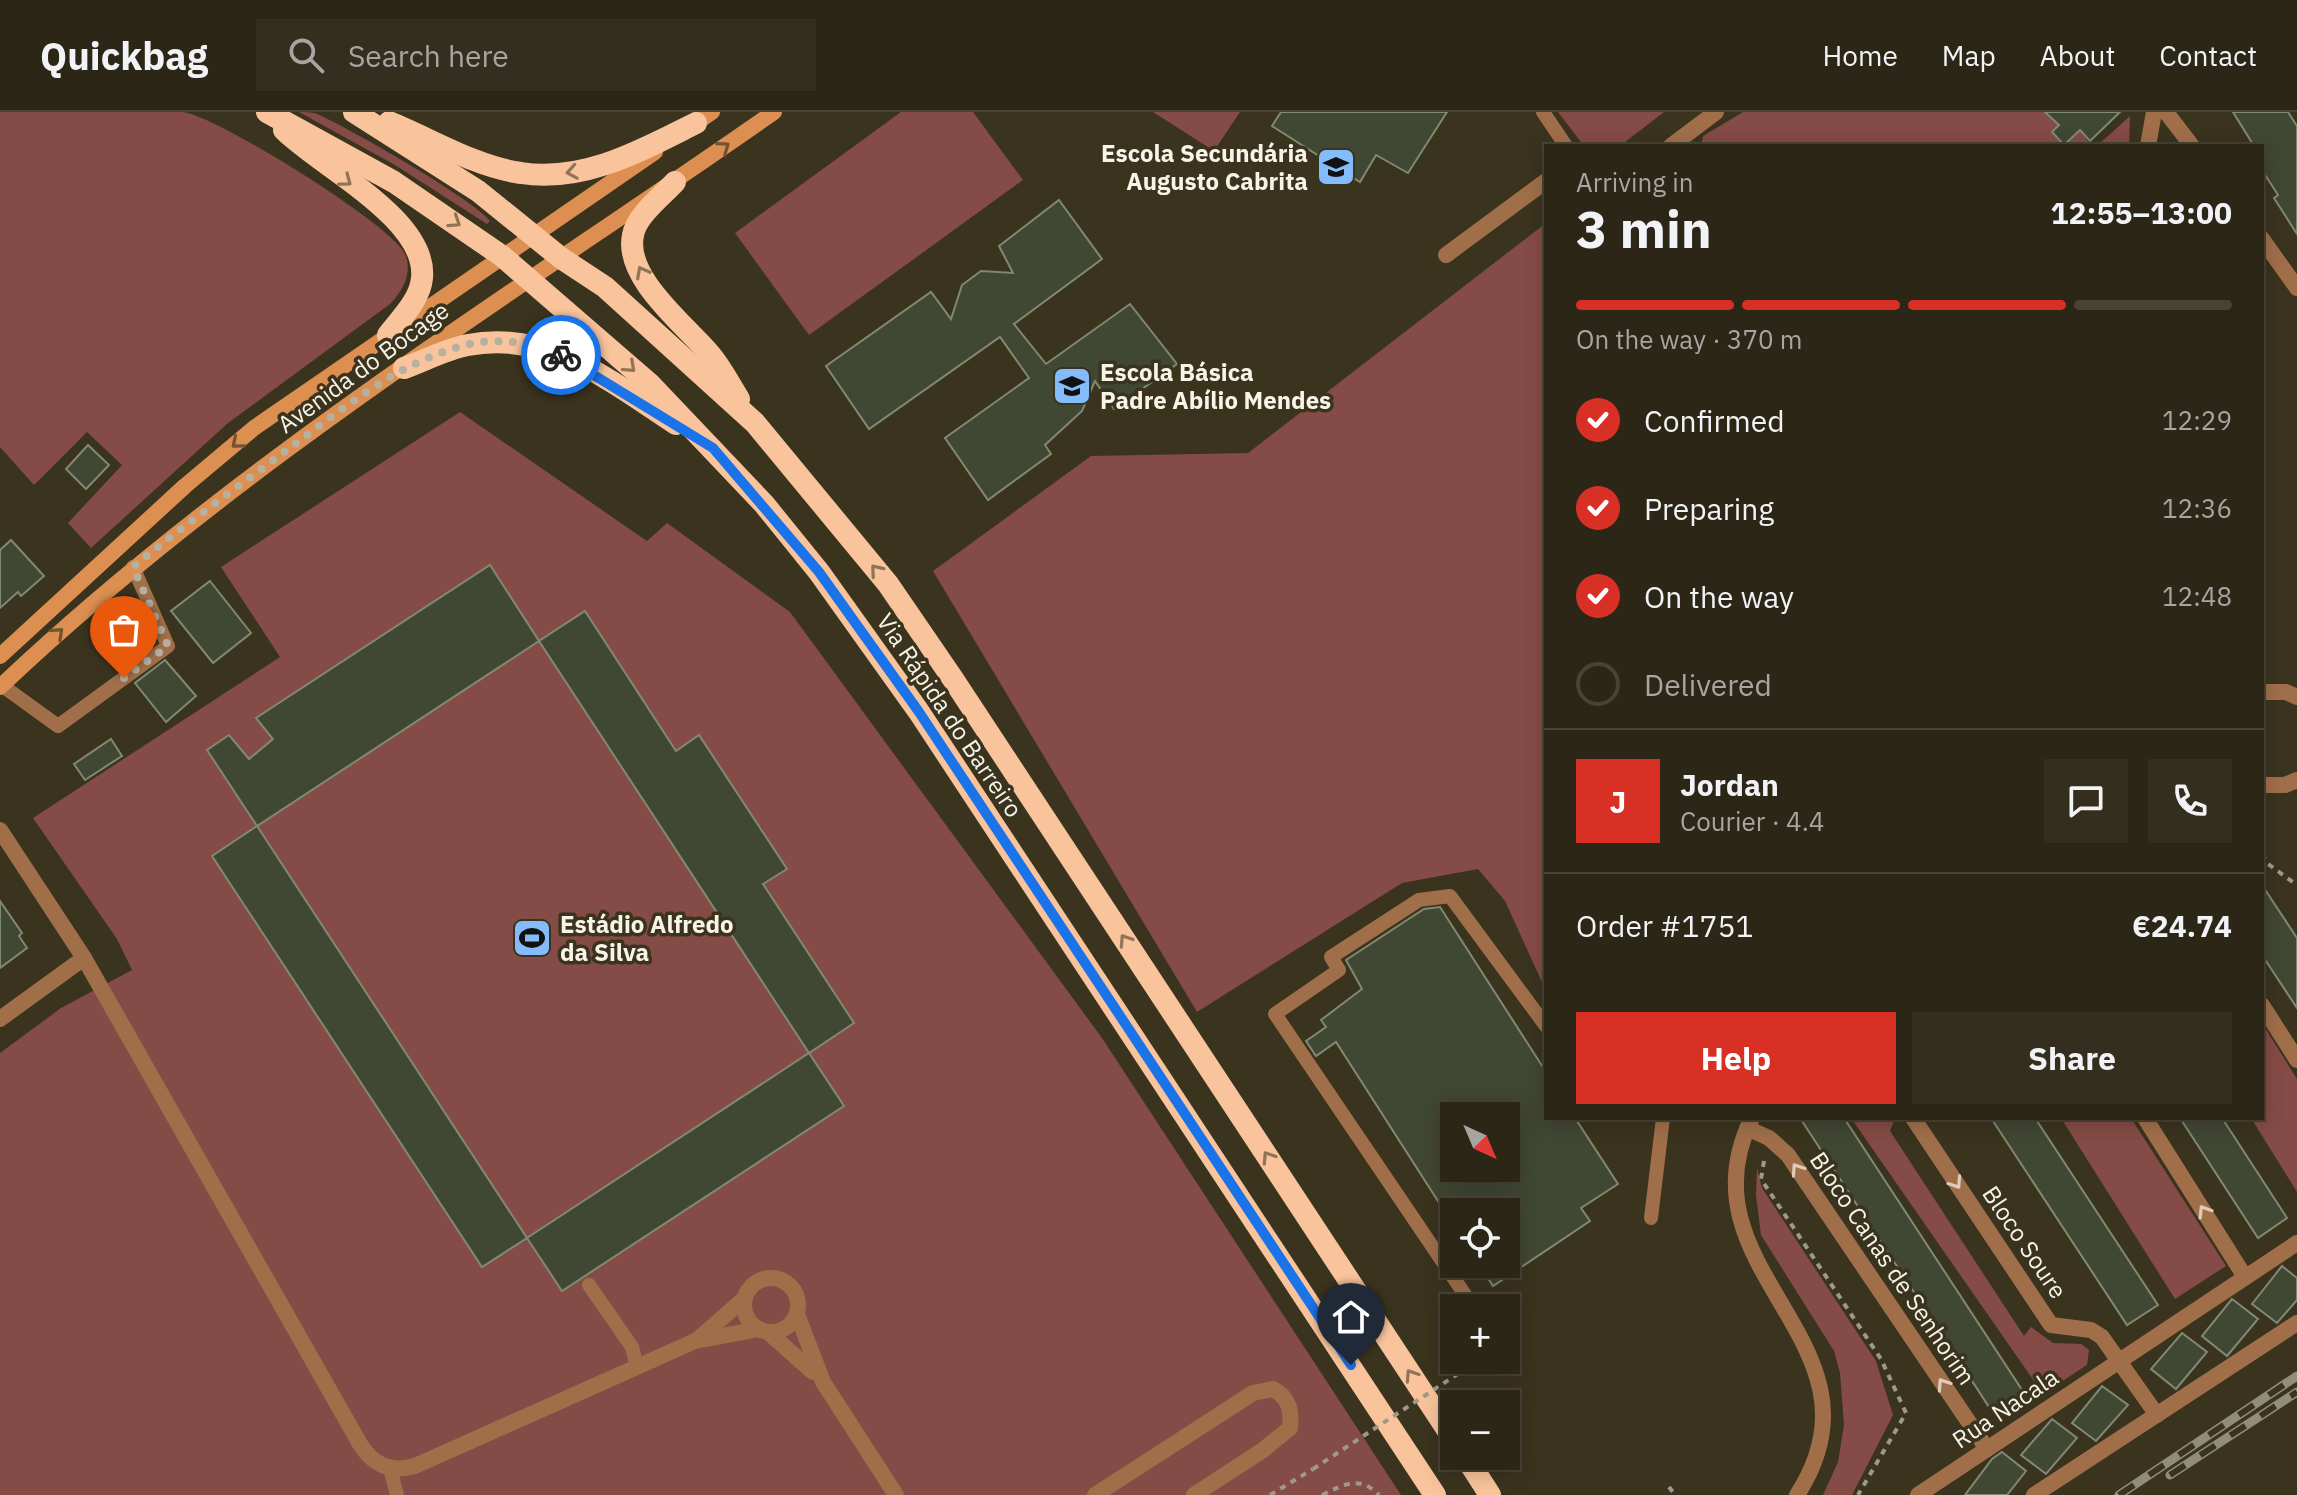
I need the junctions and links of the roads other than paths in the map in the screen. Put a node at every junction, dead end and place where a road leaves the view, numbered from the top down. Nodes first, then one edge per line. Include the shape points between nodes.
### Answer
1 (267, 112) edge
2 (354, 112) edge
3 (365, 112) edge
4 (774, 112) edge
5 (1543, 112) edge
6 (1716, 112) edge
7 (2154, 112) edge
8 (2166, 112) edge
9 (704, 118) edge
10 (1565, 144) edge
11 (1674, 144) edge
12 (2148, 144) edge
13 (2190, 144) edge
14 (675, 182) junction
15 (1544, 182) edge
16 (534, 235) junction
17 (2264, 242) edge
18 (1446, 255) dead end
19 (502, 256) junction
20 (561, 258) junction
21 (528, 279) junction
22 (2297, 288) edge
23 (388, 335) junction
24 (404, 368) junction
25 (755, 423) junction
26 (713, 448) junction
27 (133, 567) junction
28 (1, 657) edge
29 (0, 686) edge
30 (2264, 692) edge
31 (2297, 697) edge
32 (2297, 780) edge
33 (2264, 785) edge
34 (0, 830) edge
35 (84, 958) junction
36 (2264, 1008) edge
37 (0, 1019) edge
38 (1544, 1023) edge
39 (2297, 1060) edge
40 (1663, 1120) edge
41 (1914, 1120) edge
42 (2146, 1120) edge
43 (1749, 1123) edge
44 (1651, 1218) dead end
45 (2297, 1243) edge
46 (2245, 1277) junction
47 (589, 1285) dead end
48 (1465, 1294) edge
49 (745, 1298) junction
50 (797, 1314) junction
51 (2297, 1323) edge
52 (764, 1331) junction
53 (695, 1341) junction
54 (2119, 1361) junction
55 (637, 1367) junction
56 (823, 1382) junction
57 (2157, 1415) junction
58 (1440, 1419) edge
59 (1987, 1449) junction
60 (390, 1468) junction
61 (1474, 1470) edge
62 (397, 1495) edge
63 (896, 1495) edge
64 (1095, 1495) edge
65 (1194, 1495) edge
66 (1435, 1495) edge
67 (1490, 1495) edge
68 (1797, 1495) edge
69 (1918, 1495) edge
70 (2034, 1495) edge

1 -> 19 highway, Via Rápida do Barreiro via 394,182
1 -> 23 highway via 301,147 395,218 412,239 422,279 414,302
2 - 16 highway, Via Rápida do Barreiro via 478,191
9 -> 3 highway via 597,167 522,174
14 -> 4 main road, Avenida do Bocage
5 - 10 lane
6 - 11 street
7 - 12 street
8 - 13 street
9 - 16 main road, Avenida do Bocage
14 - 20 main road, Avenida do Bocage
25 -> 14 highway via 711,354 640,273 632,252 633,233
15 - 18 street
16 - 19 main road, Avenida do Bocage
16 - 20 highway, Via Rápida do Barreiro
17 - 22 street
19 - 21 highway, Via Rápida do Barreiro
19 - 23 main road, Avenida do Bocage
20 - 21 main road, Avenida do Bocage
20 - 25 highway, Via Rápida do Barreiro via 605,287
21 - 24 main road, Avenida do Bocage
21 -> 26 highway, Via Rápida do Barreiro via 650,384
23 -> 28 main road, Avenida do Bocage via 254,428
24 - 26 highway via 466,345 503,341 539,346 574,360
24 - 27 main road, Avenida do Bocage
58 -> 25 highway, Via Rápida do Barreiro via 888,584
26 - 66 highway, Via Rápida do Barreiro via 819,572 919,712
29 -> 27 main road, Avenida do Bocage
27 - 29 lane via 168,646 58,726
30 - 31 street
32 - 33 street
34 - 35 street
35 - 37 street
35 - 60 street via 360,1444 373,1460
36 - 39 street
38 - 48 lane via 1450,896 1419,900 1331,957 1339,970 1275,1014
40 - 44 lane
41 -> 54 street, Bloco Soure via 2051,1325 2091,1330
46 -> 42 street
59 -> 43 street, Bloco Canas de Senhorim via 1788,1155
43 - 68 street via 1737,1159 1737,1210 1756,1264 1804,1341 1823,1393 1818,1456
45 - 46 street, Rua Nacala
46 - 54 street, Rua Nacala
47 - 55 lane via 632,1347
49 - 50 street via 755,1283 780,1279 794,1289
49 - 52 street via 746,1316
49 - 53 street
50 - 52 street via 786,1328
50 - 56 street
51 - 57 street
52 - 53 street
52 - 56 street
53 - 55 street
54 - 57 street
54 - 59 street, Rua Nacala
55 - 60 street via 421,1464
56 - 63 street
57 - 70 street
59 - 69 street, Rua Nacala
60 - 62 lane
61 - 67 highway
64 - 65 street via 1253,1393 1280,1393 1291,1413 1290,1428

